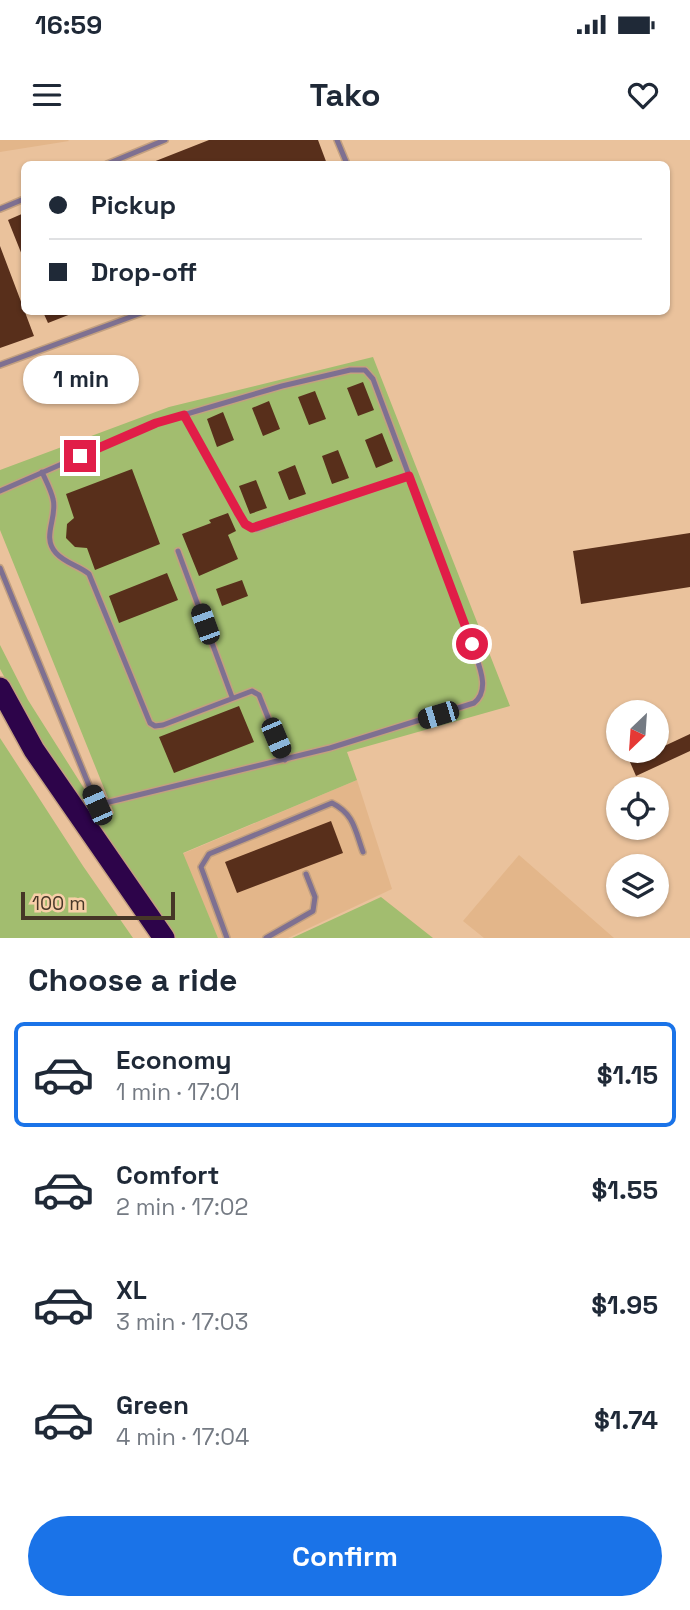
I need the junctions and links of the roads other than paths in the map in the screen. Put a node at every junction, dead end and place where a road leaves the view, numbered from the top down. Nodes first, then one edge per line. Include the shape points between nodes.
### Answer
1 (165, 140) edge
2 (337, 140) edge
3 (114, 161) edge
4 (346, 161) edge
5 (21, 200) edge
6 (0, 209) edge
7 (136, 315) edge
8 (0, 365) edge
9 (184, 415) junction
10 (43, 472) junction
11 (409, 476) junction
12 (0, 491) edge
13 (178, 551) dead end
14 (0, 568) edge
15 (0, 688) edge
16 (232, 697) junction
17 (0, 715) edge
18 (285, 760) junction
19 (97, 805) junction
20 (80, 818) junction
21 (363, 852) dead end
22 (306, 874) dead end
23 (148, 938) edge
24 (164, 938) edge
25 (227, 938) edge
26 (266, 938) edge

1 - 3 lane
2 - 4 lane
5 - 6 lane
7 - 8 lane
9 - 10 lane
9 - 11 lane via 245,524 252,528
9 - 11 lane via 282,386 365,370 373,379
10 - 12 lane
10 - 16 lane via 53,499 51,545 65,561 89,575 150,723 163,725
11 - 18 lane via 472,644 484,684 482,693 464,707
13 - 16 lane
14 - 19 lane
15 - 20 highway via 34,750
16 - 18 lane via 253,691 259,695
17 - 23 highway via 42,785
18 - 19 lane
19 - 20 lane
20 - 24 highway
21 - 25 lane via 350,817 332,803 209,855 201,867
22 - 26 lane via 315,897 313,911

